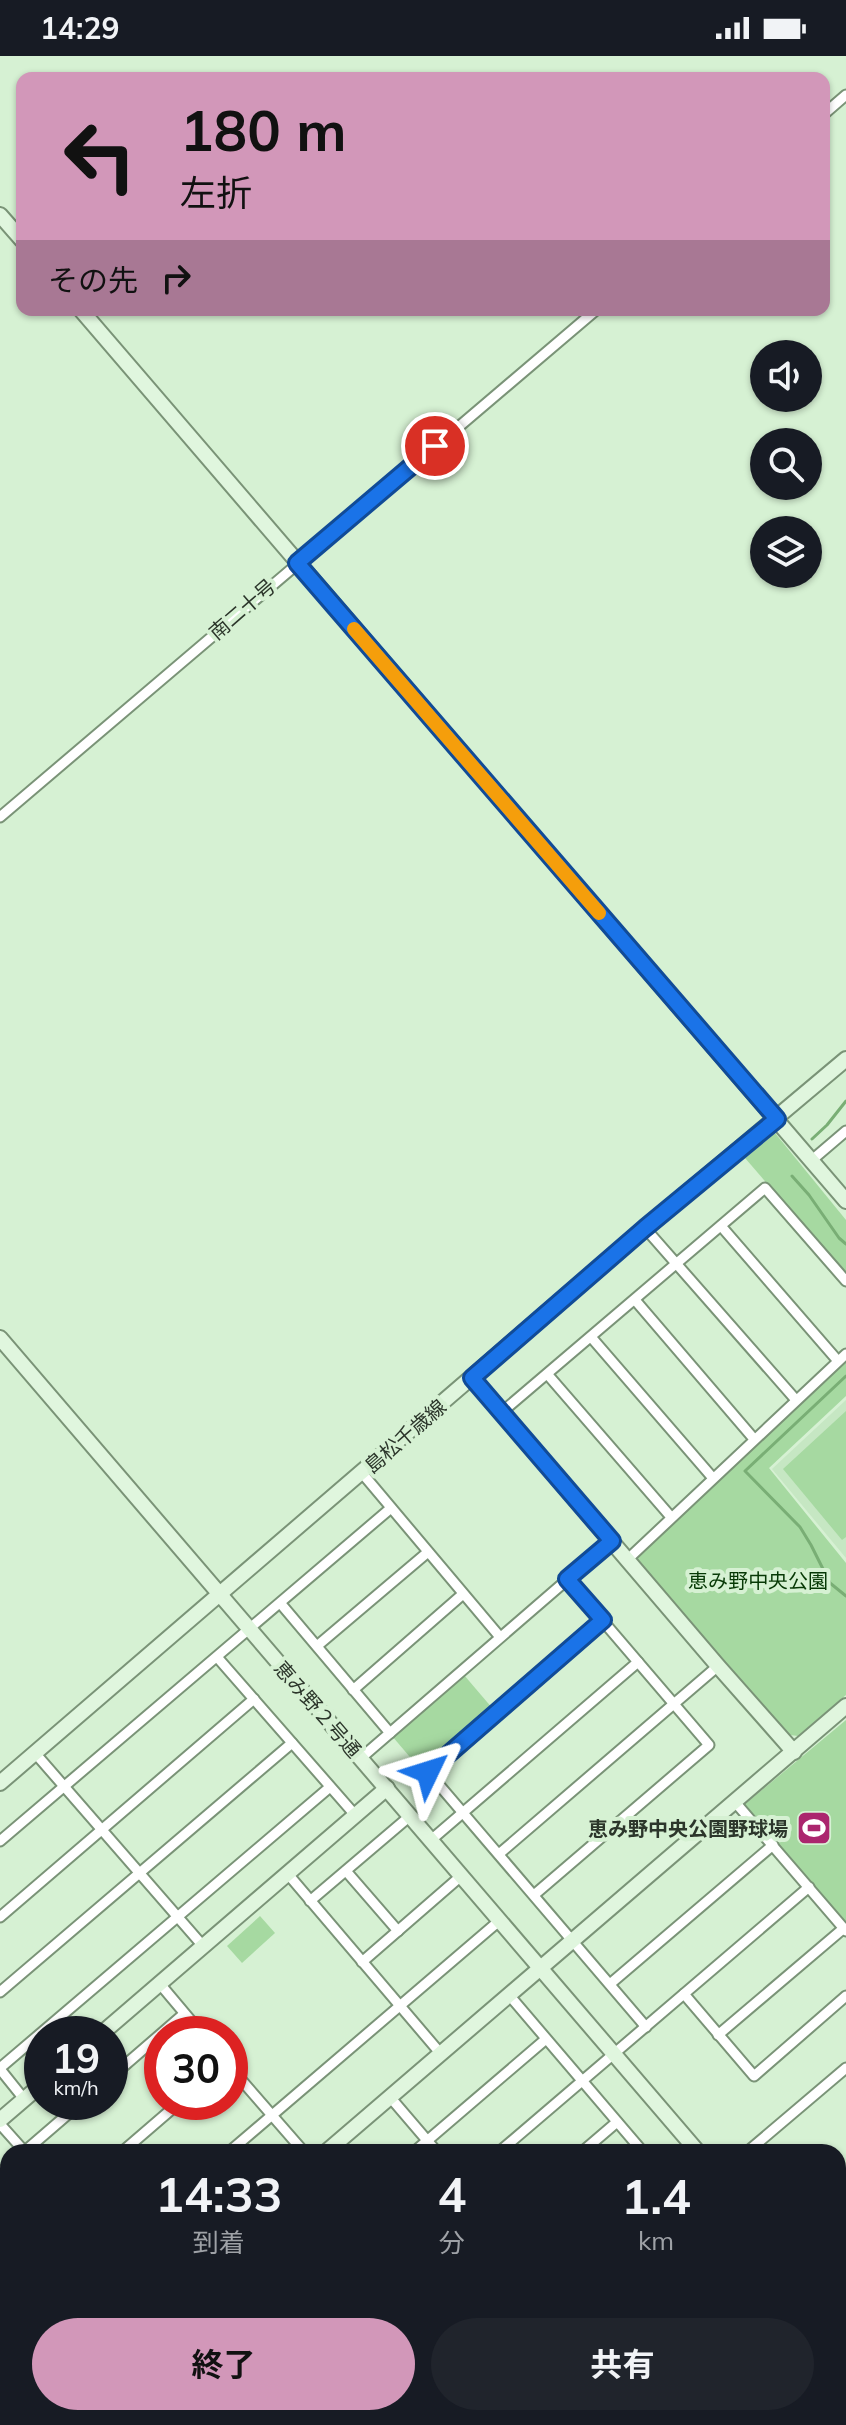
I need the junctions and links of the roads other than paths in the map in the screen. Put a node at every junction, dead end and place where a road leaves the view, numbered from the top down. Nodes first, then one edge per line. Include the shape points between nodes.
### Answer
1 (846, 95) edge
2 (830, 109) edge
3 (0, 215) edge
4 (16, 233) edge
5 (86, 316) edge
6 (589, 316) edge
7 (297, 563) junction
8 (0, 817) edge
9 (846, 1059) edge
10 (777, 1119) junction
11 (846, 1131) edge
12 (812, 1160) junction
13 (845, 1199) edge
14 (721, 1226) junction
15 (645, 1228) junction
16 (678, 1263) junction
17 (846, 1281) edge
18 (635, 1300) junction
19 (591, 1337) junction
20 (0, 1338) edge
21 (842, 1357) edge
22 (548, 1375) junction
23 (472, 1378) junction
24 (796, 1400) junction
25 (502, 1412) junction
26 (754, 1439) junction
27 (362, 1473) junction
28 (712, 1477) junction
29 (391, 1508) junction
30 (671, 1517) junction
31 (612, 1541) junction
32 (428, 1552) junction
33 (628, 1559) junction
34 (567, 1579) junction
35 (219, 1594) junction
36 (463, 1594) junction
37 (281, 1604) junction
38 (603, 1620) junction
39 (249, 1629) junction
40 (500, 1637) junction
41 (317, 1646) junction
42 (217, 1657) junction
43 (638, 1662) junction
44 (718, 1666) junction
45 (353, 1690) junction
46 (254, 1699) junction
47 (673, 1703) junction
48 (846, 1706) edge
49 (390, 1733) junction
50 (292, 1743) junction
51 (794, 1752) junction
52 (35, 1753) junction
53 (361, 1758) junction
54 (0, 1783) edge
55 (65, 1786) junction
56 (330, 1787) junction
57 (387, 1788) junction
58 (735, 1802) junction
59 (462, 1813) junction
60 (356, 1816) junction
61 (410, 1816) junction
62 (102, 1830) junction
63 (431, 1840) junction
64 (0, 1841) edge
65 (773, 1845) junction
66 (499, 1854) junction
67 (346, 1871) junction
68 (287, 1873) junction
69 (139, 1874) junction
70 (461, 1876) junction
71 (809, 1887) junction
72 (534, 1895) junction
73 (310, 1901) junction
74 (0, 1917) edge
75 (177, 1917) junction
76 (499, 1921) junction
77 (845, 1929) edge
78 (398, 1931) junction
79 (572, 1941) junction
80 (203, 1946) junction
81 (362, 1962) junction
82 (540, 1968) junction
83 (160, 1984) junction
84 (610, 1984) junction
85 (0, 1992) edge
86 (684, 1994) junction
87 (509, 1995) junction
88 (846, 1996) edge
89 (400, 2005) junction
90 (184, 2014) joint
91 (122, 2016) edge
92 (646, 2027) junction
93 (718, 2035) junction
94 (546, 2039) junction
95 (614, 2053) junction
96 (441, 2054) junction
97 (128, 2062) edge
98 (0, 2068) edge
99 (846, 2068) edge
100 (582, 2080) junction
101 (248, 2088) edge
102 (390, 2097) junction
103 (24, 2099) joint
104 (271, 2115) junction
105 (61, 2120) edge
106 (159, 2120) edge
107 (0, 2122) edge
108 (617, 2122) junction
109 (427, 2141) junction
110 (18, 2144) edge
111 (33, 2144) edge
112 (131, 2144) edge
113 (238, 2144) edge
114 (297, 2144) edge
115 (335, 2144) edge
116 (423, 2144) edge
117 (430, 2144) edge
118 (508, 2144) edge
119 (591, 2144) edge
120 (636, 2144) edge
121 (691, 2144) edge
122 (756, 2144) edge

1 - 2 street
3 - 4 street
5 - 7 street
6 - 7 street, 南二十号
7 - 8 street, 南二十号
7 - 10 street
9 - 10 street, 島松千歳線
10 - 12 street
10 - 15 street, 島松千歳線
11 - 12 street
12 - 13 street
14 - 16 street
14 - 17 street via 765,1188
14 - 21 street
15 - 16 street
15 - 23 street, 島松千歳線
16 - 18 street
16 - 24 street
18 - 19 street
18 - 26 street
19 - 22 street
19 - 28 street
20 - 35 street, 恵み野２号通
21 - 24 street
22 - 25 street
22 - 30 street
23 - 25 street
23 - 27 street, 島松千歳線
24 - 26 street
25 - 31 street
26 - 28 street
27 - 29 street
27 - 35 street, 島松千歳線
28 - 30 street
29 - 32 street
29 - 37 street
30 - 33 street
31 - 33 street
31 - 34 street
32 - 36 street
32 - 41 street
33 - 44 street
34 - 38 street
34 - 40 street
35 - 39 street, 恵み野２号通
35 - 52 street, 島松千歳線
36 - 40 street
36 - 45 street
37 - 39 street
37 - 41 street
38 - 43 street
38 - 59 street via 428,1772
39 - 42 street
39 - 53 street, 恵み野２号通
40 - 49 street
41 - 45 street
42 - 46 street
42 - 55 street
43 - 47 street
43 - 59 street
44 - 47 street
44 - 51 street
45 - 49 street
46 - 50 street
46 - 62 street
47 - 66 street
47 - 72 street via 709,1745
48 - 51 street
49 - 53 street
50 - 56 street
50 - 69 street
51 - 58 street
52 - 54 street, 島松千歳線
52 - 55 street
53 - 57 street, 恵み野２号通
55 - 62 street
55 - 64 street
56 - 60 street
56 - 75 street
57 - 60 street
57 - 61 street, 恵み野２号通
58 - 65 street
58 - 79 street
59 - 63 street
59 - 66 street
60 - 68 street
61 - 63 street, 恵み野２号通
61 - 67 street
62 - 69 street
62 - 74 street
63 - 70 street, 恵み野２号通
65 - 71 street
65 - 84 street
66 - 72 street
67 - 73 street
67 - 78 street
68 - 73 street
68 - 80 street
69 - 75 street
69 - 85 street
70 - 76 street, 恵み野２号通
70 - 78 street
71 - 77 street
71 - 86 street
72 - 79 street
73 - 81 street
75 - 80 street
75 - 98 street
76 - 82 street, 恵み野２号通
76 - 89 street
77 - 93 street
78 - 81 street
79 - 82 street
79 - 84 street
80 - 83 street
81 - 89 street
82 - 87 street
82 - 95 street, 恵み野２号通
83 - 90 street
83 - 91 street
84 - 92 street
86 - 92 street
86 - 93 street
87 - 94 street
87 - 96 street
88 - 93 street via 754,2076
89 - 96 street
89 - 104 street
90 - 97 street
92 - 95 street
94 - 100 street
94 - 109 street
95 - 100 street
95 - 121 street, 恵み野２号通
96 - 102 street
98 - 103 street
99 - 122 street
100 - 108 street
100 - 118 street
101 - 104 street
102 - 109 street
102 - 115 street
103 - 107 street
104 - 113 street
104 - 114 street
105 - 111 street
106 - 112 street
107 - 110 street
108 - 119 street
108 - 120 street
109 - 116 street
109 - 117 street

